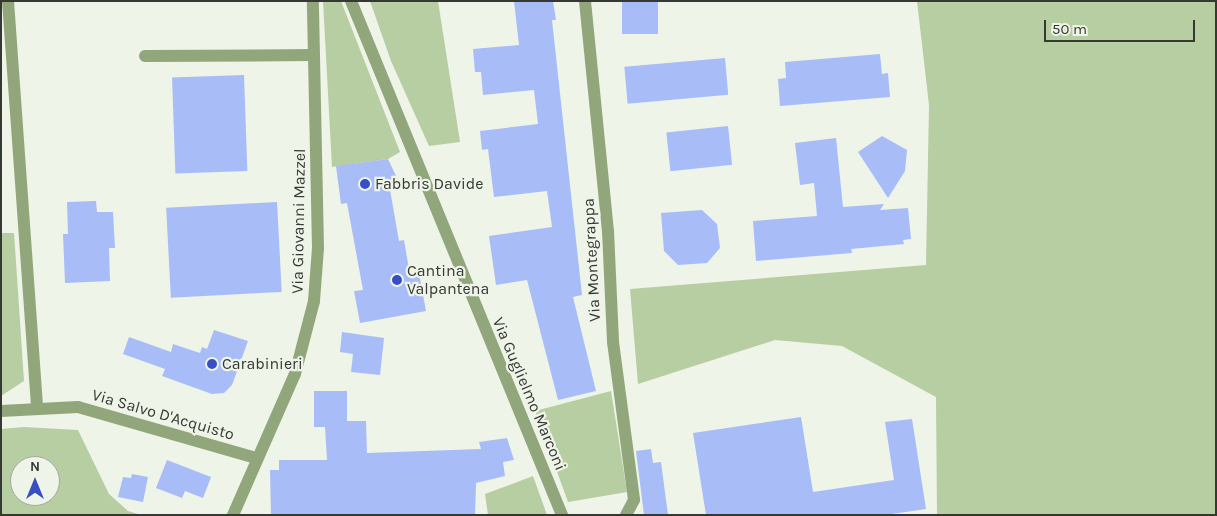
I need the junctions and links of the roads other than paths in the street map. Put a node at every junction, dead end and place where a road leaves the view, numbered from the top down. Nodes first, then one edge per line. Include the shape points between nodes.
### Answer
1 (8, 1) edge
2 (313, 1) edge
3 (584, 1) edge
4 (354, 3) edge
5 (314, 55) junction
6 (146, 56) dead end
7 (37, 408) junction
8 (1, 411) edge
9 (256, 458) junction
10 (233, 515) edge
11 (562, 515) edge
12 (626, 515) edge

1 - 7 street
2 - 5 street, Via Giovanni Mazzel
3 - 12 street, Via Montegrappa via 608,231 613,342 634,500
4 - 11 street, Via Guglielmo Marconi
5 - 6 street
5 - 9 street, Via Giovanni Mazzel via 318,248 314,301 295,374
7 - 8 street, Via Salvo D'Acquisto
7 - 9 street, Via Salvo D'Acquisto via 78,407 115,415
9 - 10 street, Via Giovanni Mazzel

